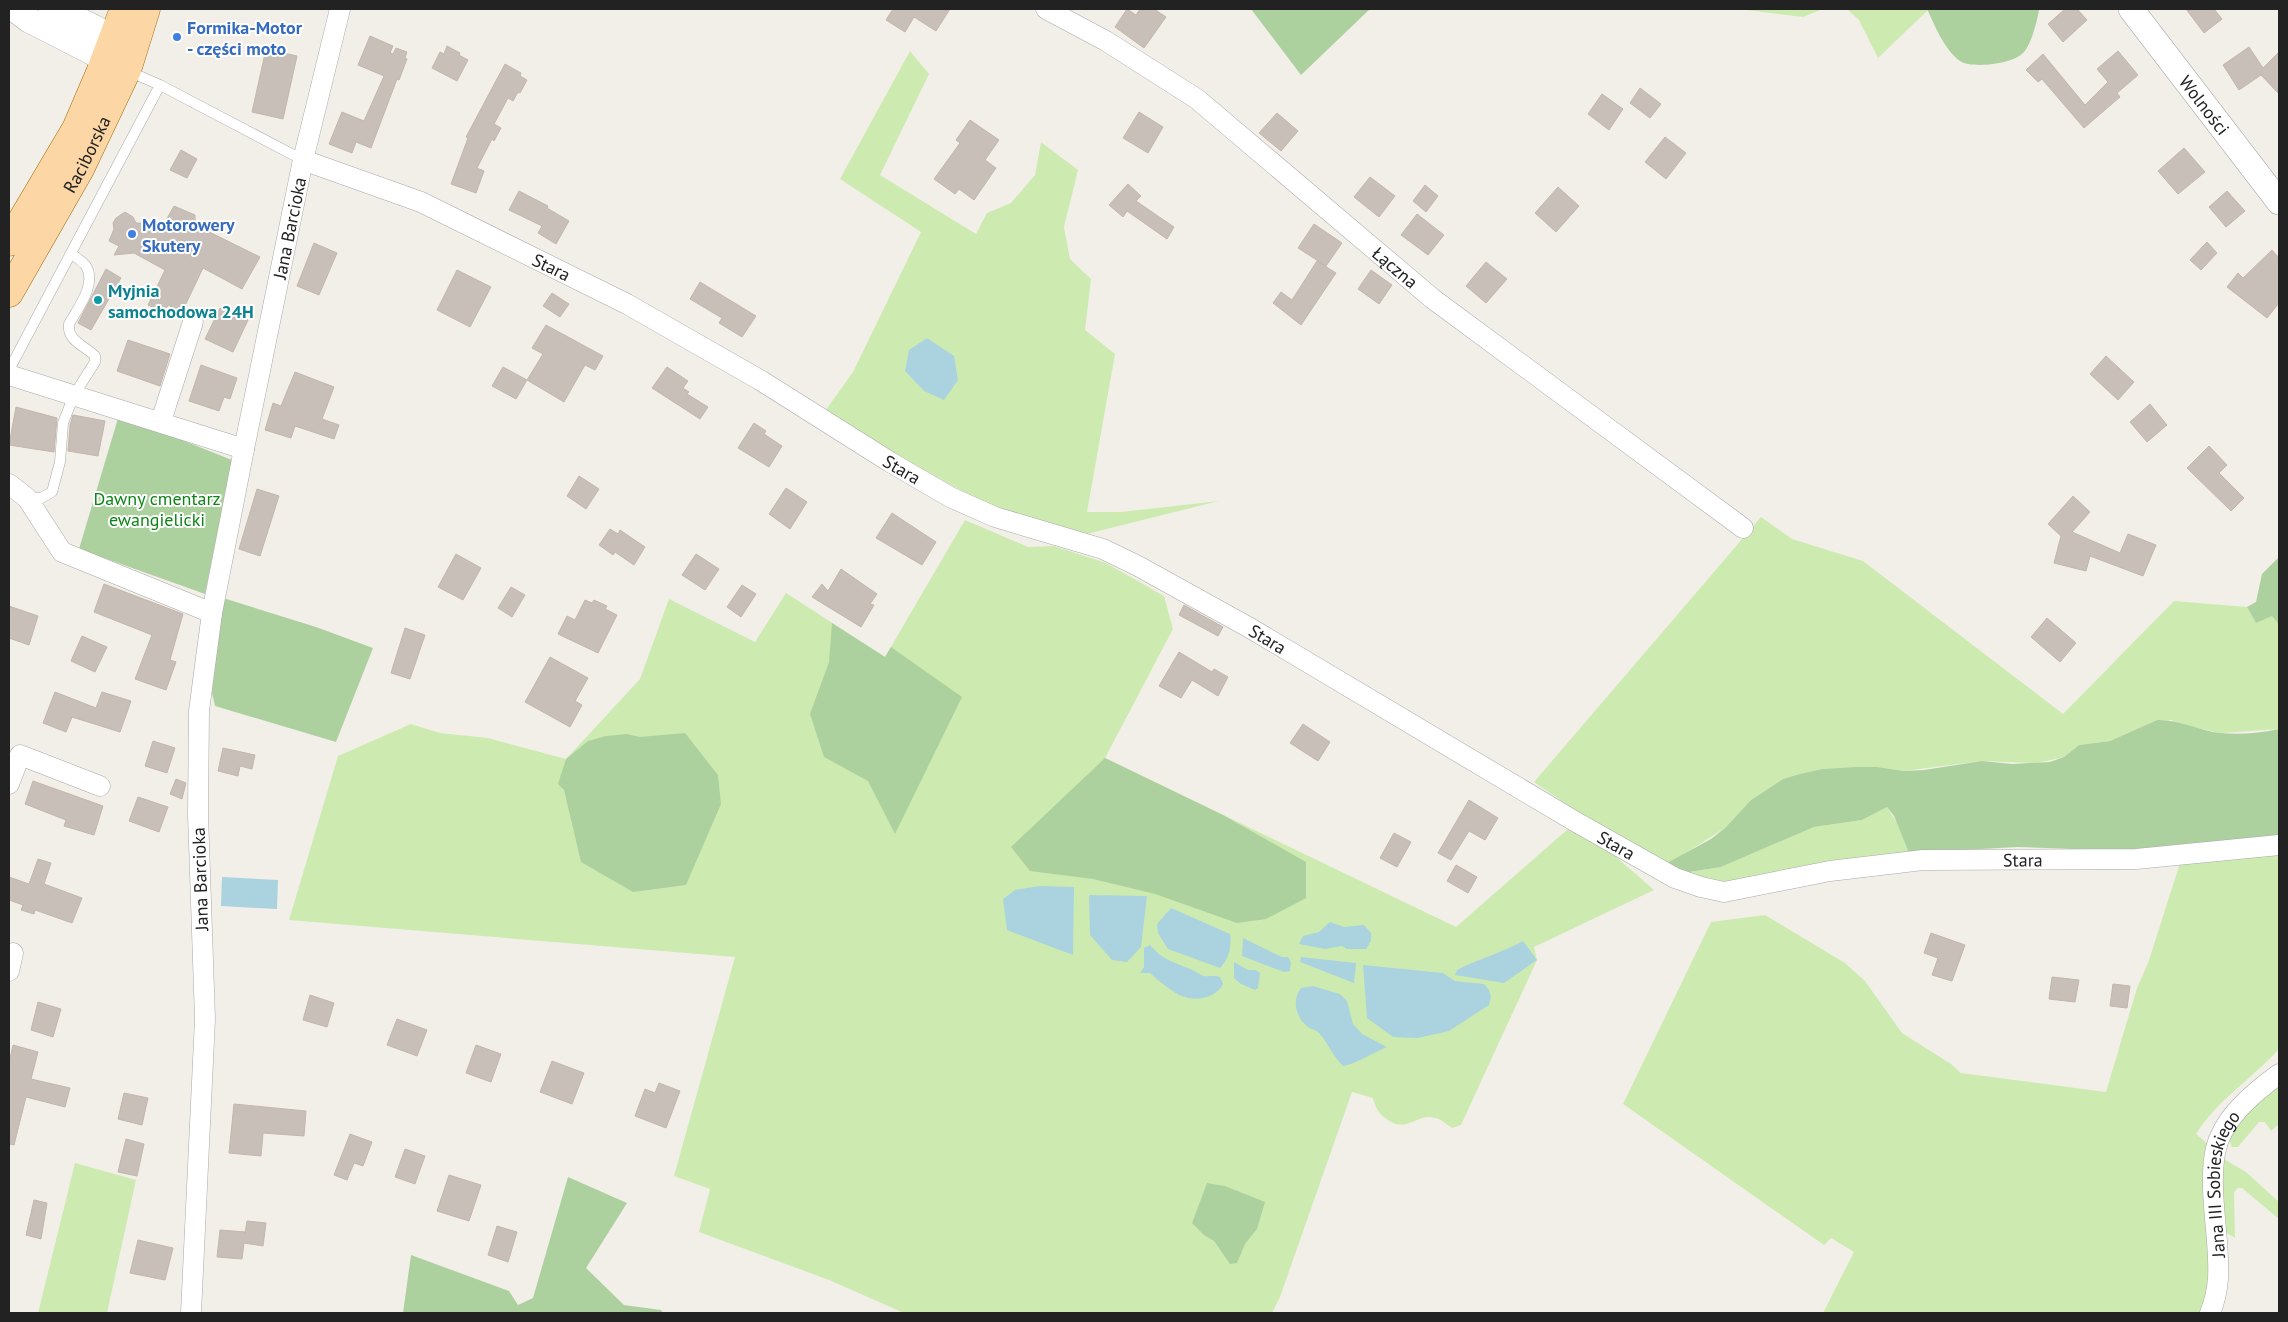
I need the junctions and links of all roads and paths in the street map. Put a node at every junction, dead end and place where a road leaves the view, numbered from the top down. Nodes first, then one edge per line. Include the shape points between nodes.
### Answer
1 (14, 9) edge
2 (51, 9) edge
3 (112, 9) edge
4 (124, 9) edge
5 (146, 9) edge
6 (340, 9) edge
7 (1046, 9) edge
8 (2130, 9) edge
9 (79, 32) junction
10 (115, 56) junction
11 (160, 85) junction
12 (92, 92) junction
13 (303, 160) junction
14 (2279, 202) edge
15 (9, 242) edge
16 (71, 253) junction
17 (9, 293) edge
18 (194, 322) dead end
19 (9, 370) edge
20 (9, 375) edge
21 (74, 395) junction
22 (161, 421) junction
23 (244, 449) junction
24 (9, 484) edge
25 (27, 498) junction
26 (1744, 528) dead end
27 (212, 613) junction
28 (15, 753) edge
29 (9, 784) edge
30 (100, 786) dead end
31 (2279, 845) edge
32 (2279, 1074) edge
33 (191, 1313) edge
34 (2210, 1313) edge

1 - 9 street via 29,20
2 - 9 street
3 - 9 street
4 - 10 main road, Raciborska
5 - 10 main road, Raciborska
6 - 13 street, Jana Barcioka
7 - 26 street, Łączna via 1106,41 1197,99 1433,299
8 - 14 street, Wolności
9 - 10 street
9 - 12 street, Raciborska
10 - 11 lane
10 - 12 main road, Raciborska
10 - 17 main road, Raciborska via 80,169
11 - 13 lane
11 - 16 lane
12 - 15 main road, Raciborska via 76,130
13 - 23 street, Jana Barcioka
13 - 31 street, Stara via 420,202 627,304 760,380 950,497 995,517 1102,549 1138,566 1250,628 1668,874 1701,887 1724,892 1830,871 1923,860 2136,859
16 - 19 lane
16 - 21 lane via 85,266 90,278 68,330 73,339 95,356 95,362
18 - 22 street
20 - 21 street
21 - 22 street
21 - 25 lane via 63,422 60,462 52,492 41,498
22 - 23 street
23 - 27 street, Jana Barcioka
24 - 25 street
25 - 27 street via 62,552
27 - 33 street, Jana Barcioka via 199,711 198,814 205,1019
28 - 29 street
28 - 30 street
32 - 34 street, Jana III Sobieskiego via 2257,1090 2227,1124 2215,1152 2214,1190 2220,1278

